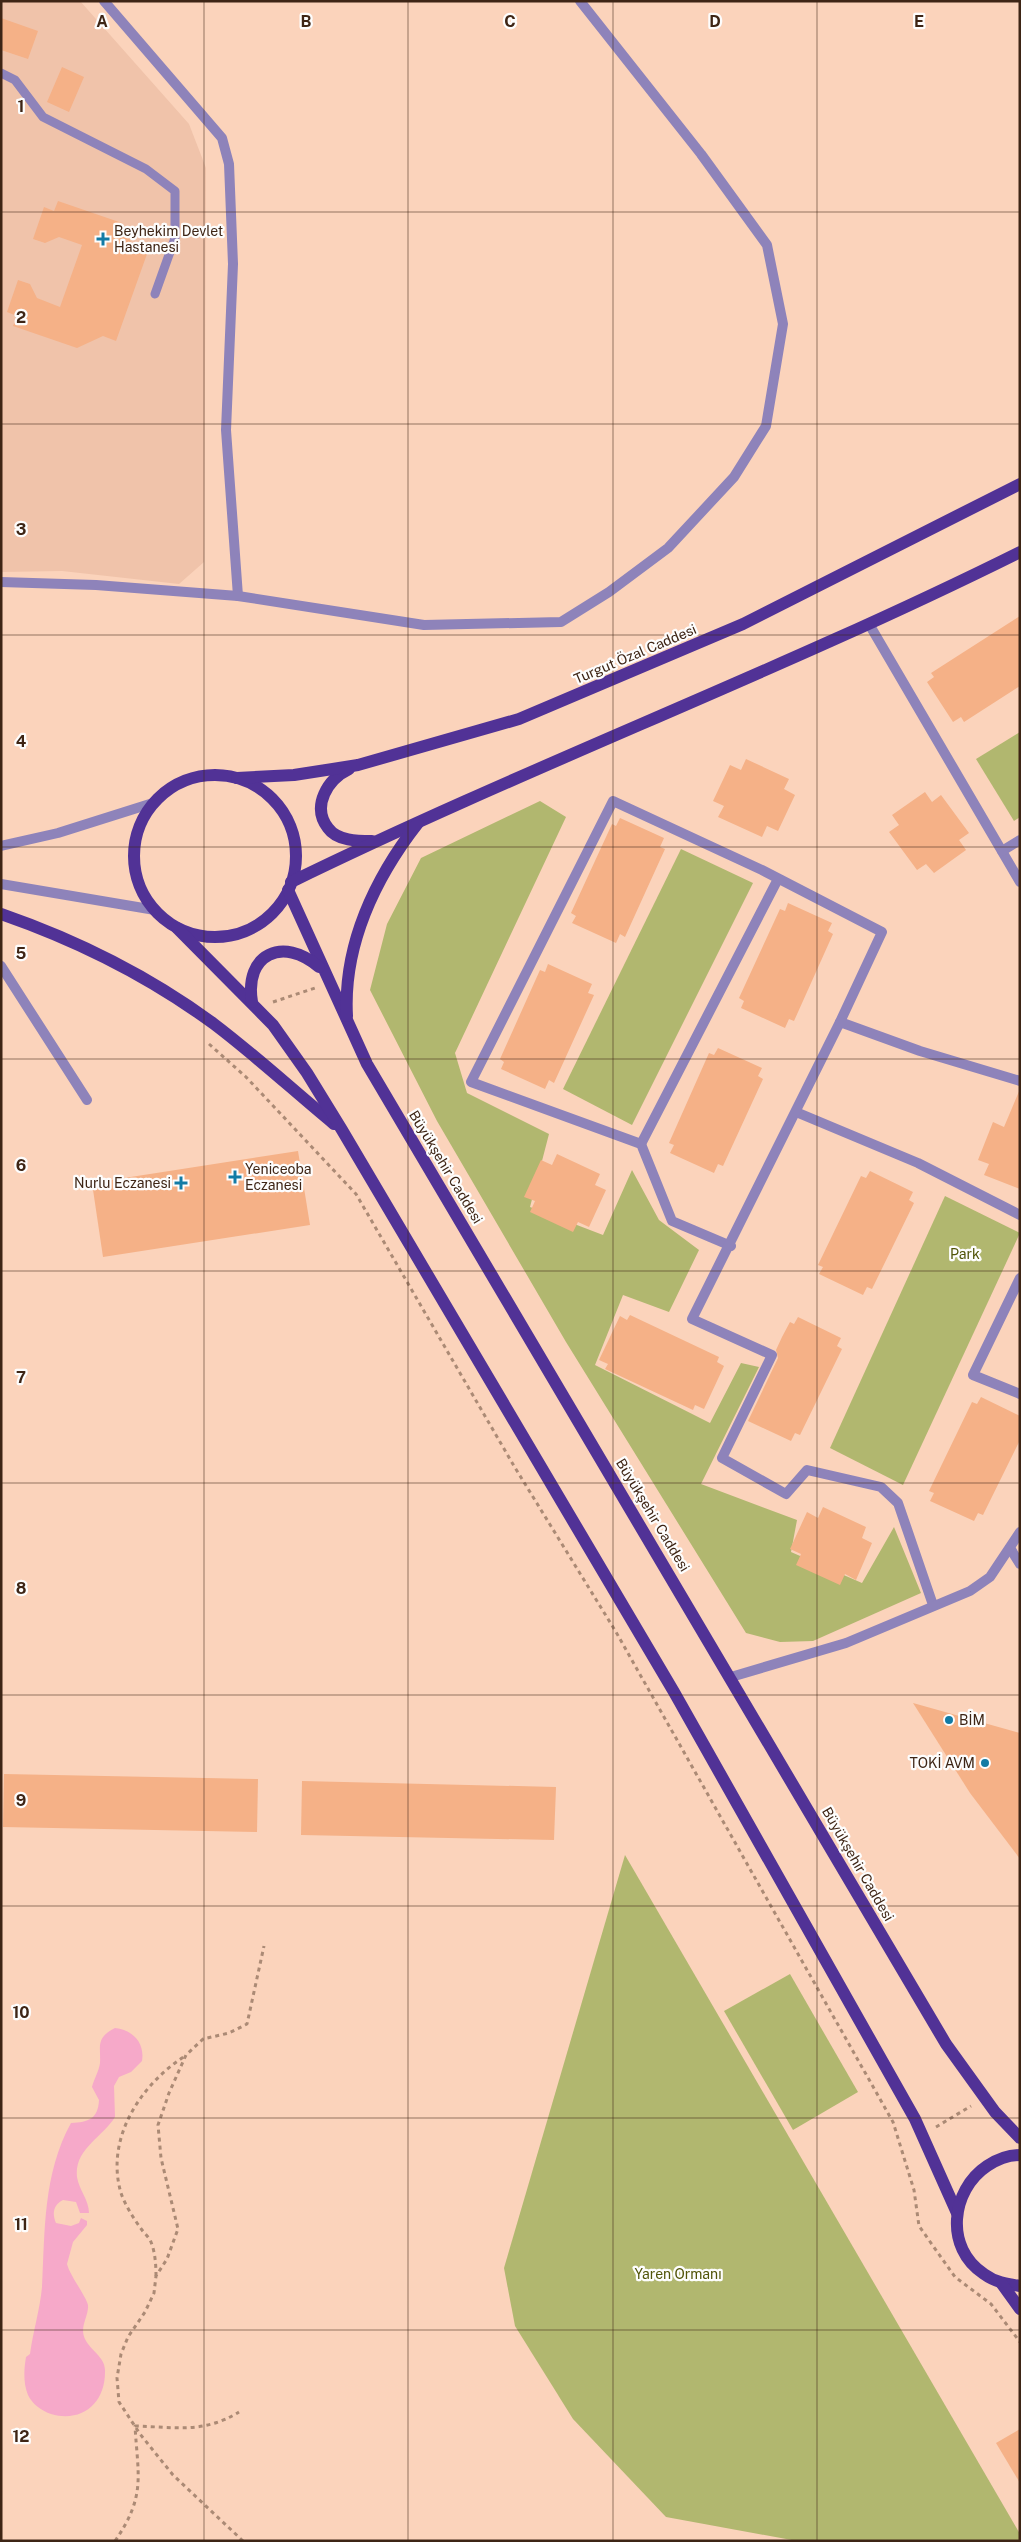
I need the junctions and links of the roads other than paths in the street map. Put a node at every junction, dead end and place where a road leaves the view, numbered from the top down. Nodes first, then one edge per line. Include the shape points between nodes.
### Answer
1 (104, 1) edge
2 (580, 1) edge
3 (1, 73) edge
4 (155, 294) dead end
5 (1020, 484) edge
6 (1020, 552) edge
7 (1, 582) edge
8 (238, 596) junction
9 (870, 624) junction
10 (358, 765) junction
11 (237, 778) junction
12 (153, 803) junction
13 (420, 820) junction
14 (1020, 840) edge
15 (377, 841) junction
16 (1, 846) edge
17 (1002, 852) junction
18 (778, 879) junction
19 (1020, 882) edge
20 (1, 884) edge
21 (290, 886) junction
22 (155, 910) junction
23 (1, 914) edge
24 (177, 928) junction
25 (1, 966) edge
26 (322, 970) junction
27 (254, 1005) junction
28 (840, 1022) junction
29 (348, 1023) junction
30 (1017, 1077) edge
31 (87, 1100) dead end
32 (796, 1112) junction
33 (342, 1130) junction
34 (641, 1144) junction
35 (1020, 1215) edge
36 (730, 1246) junction
37 (1020, 1278) edge
38 (1020, 1394) edge
39 (1020, 1532) edge
40 (1010, 1548) junction
41 (1020, 1564) edge
42 (933, 1605) junction
43 (731, 1677) junction
44 (1020, 2138) edge
45 (1020, 2155) edge
46 (957, 2213) junction
47 (1002, 2284) junction
48 (1020, 2286) edge
49 (1020, 2309) edge

1 - 8 street via 222,138 229,164 233,264 226,430
2 - 8 street via 767,245 783,324 766,426 734,477 668,548 561,622 424,625
3 - 4 lane via 15,80 43,117 146,169 175,191 175,238
5 - 10 main road, Turgut Özal Caddesi via 743,624 519,719
6 - 9 main road
7 - 8 street via 96,585
9 - 13 main road
9 - 17 street
10 - 11 main road, Turgut Özal Caddesi via 294,775
10 - 15 main road via 338,775 327,786 322,800 322,816 328,829 339,836 355,841
11 - 12 main road via 211,775 185,780
11 - 21 main road via 266,794 287,819 296,857
12 - 16 street via 58,833
12 - 22 main road via 139,825 133,850 140,889
13 - 15 main road
13 - 29 main road via 385,871 358,933 348,972
14 - 17 street
15 - 21 main road
17 - 19 street
18 - 28 street via 882,932
18 - 34 street
18 - 34 street via 613,801 472,1082
20 - 22 street
21 - 24 main road via 268,917 244,931 210,937
21 - 26 main road, Büyükşehir Caddesi
22 - 24 main road
23 - 33 main road via 40,927 104,957 173,996 214,1024
24 - 27 main road
25 - 31 street
26 - 27 main road via 307,956 296,952 281,951 270,955 253,972 251,992
26 - 29 main road, Büyükşehir Caddesi
27 - 33 main road via 307,1072
28 - 30 street via 920,1051
28 - 32 street
29 - 43 main road, Büyükşehir Caddesi via 367,1064
32 - 35 street via 918,1163
32 - 36 street
33 - 46 main road via 674,1692 922,2135
34 - 36 street via 672,1221
36 - 42 street via 692,1319 772,1355 722,1458 786,1494 807,1470 881,1487 898,1503
37 - 38 street via 973,1375
39 - 40 street
40 - 41 street
40 - 42 street via 990,1577 970,1591
42 - 43 street via 846,1643
43 - 44 main road, Büyükşehir Caddesi via 946,2044 984,2098
45 - 46 main road via 996,2160 977,2173 963,2191
46 - 47 main road via 958,2236 967,2256 982,2273
47 - 48 main road
47 - 49 main road

